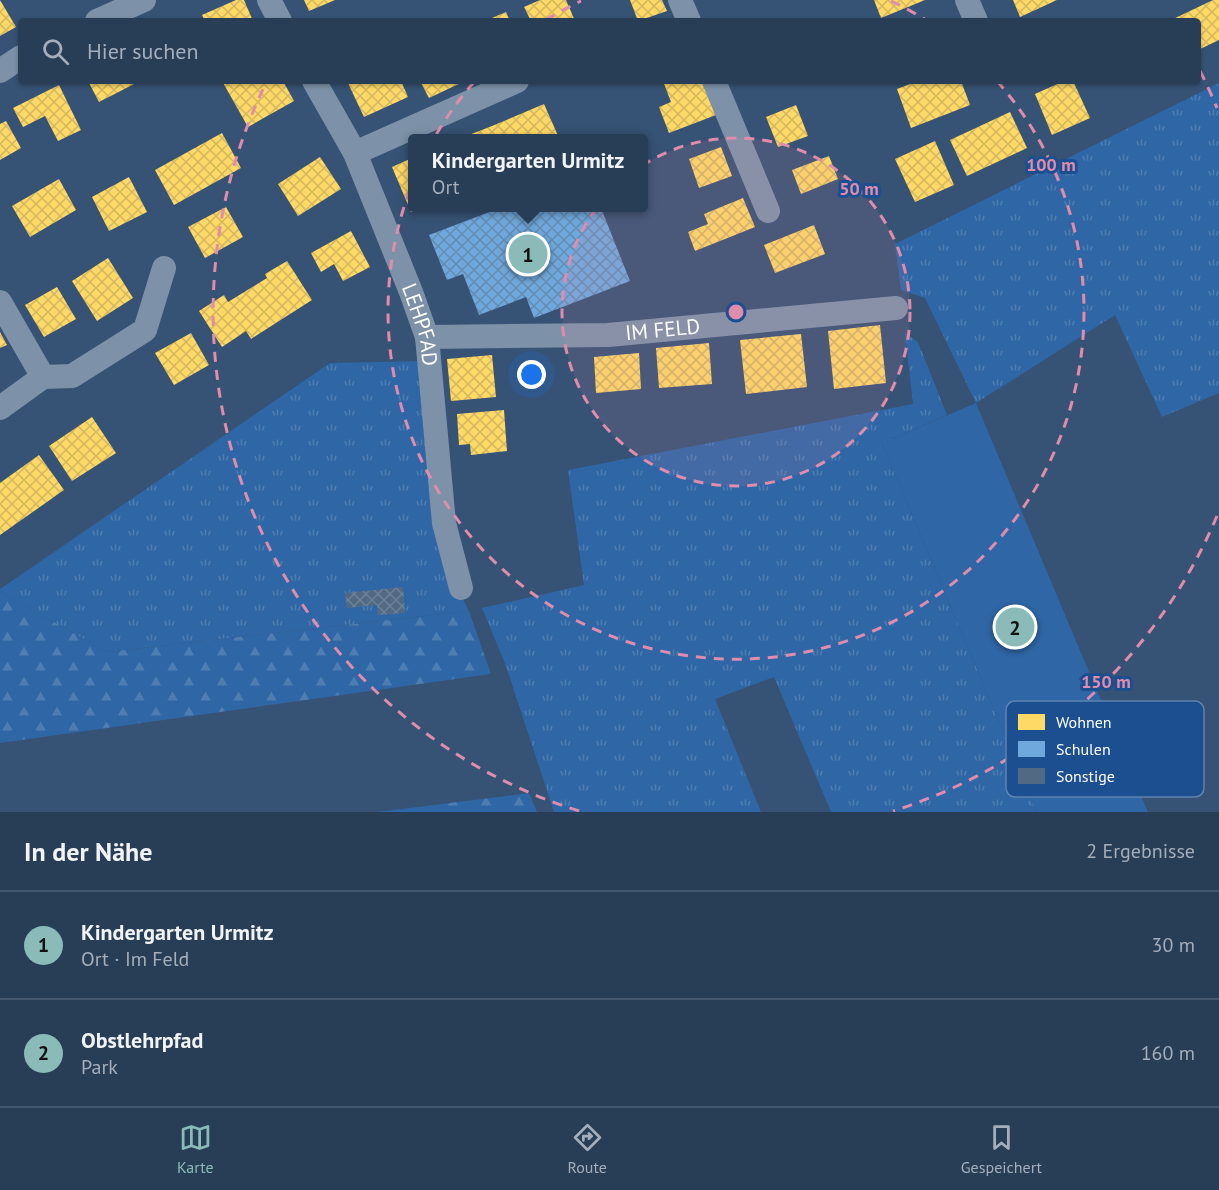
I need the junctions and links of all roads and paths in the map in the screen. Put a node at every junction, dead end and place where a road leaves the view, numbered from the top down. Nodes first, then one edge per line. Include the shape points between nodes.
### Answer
1 (144, 0) edge
2 (269, 0) edge
3 (680, 0) edge
4 (967, 0) edge
5 (104, 18) edge
6 (278, 18) edge
7 (688, 18) edge
8 (975, 18) edge
9 (18, 59) edge
10 (0, 71) edge
11 (316, 84) edge
12 (510, 84) edge
13 (715, 84) edge
14 (355, 153) junction
15 (768, 211) dead end
16 (164, 268) dead end
17 (0, 302) edge
18 (896, 308) dead end
19 (427, 337) junction
20 (43, 377) junction
21 (0, 408) edge
22 (461, 588) dead end

1 - 5 street
2 - 6 street
3 - 7 street
4 - 8 street
9 - 10 street
11 - 14 street, LEHPFAD
12 - 14 street
13 - 15 street
14 - 19 street, LEHPFAD
16 - 20 street via 145,330 72,376
17 - 20 street
18 - 19 street, IM FELD via 608,335
19 - 22 street, LEHPFAD via 444,523
20 - 21 street

